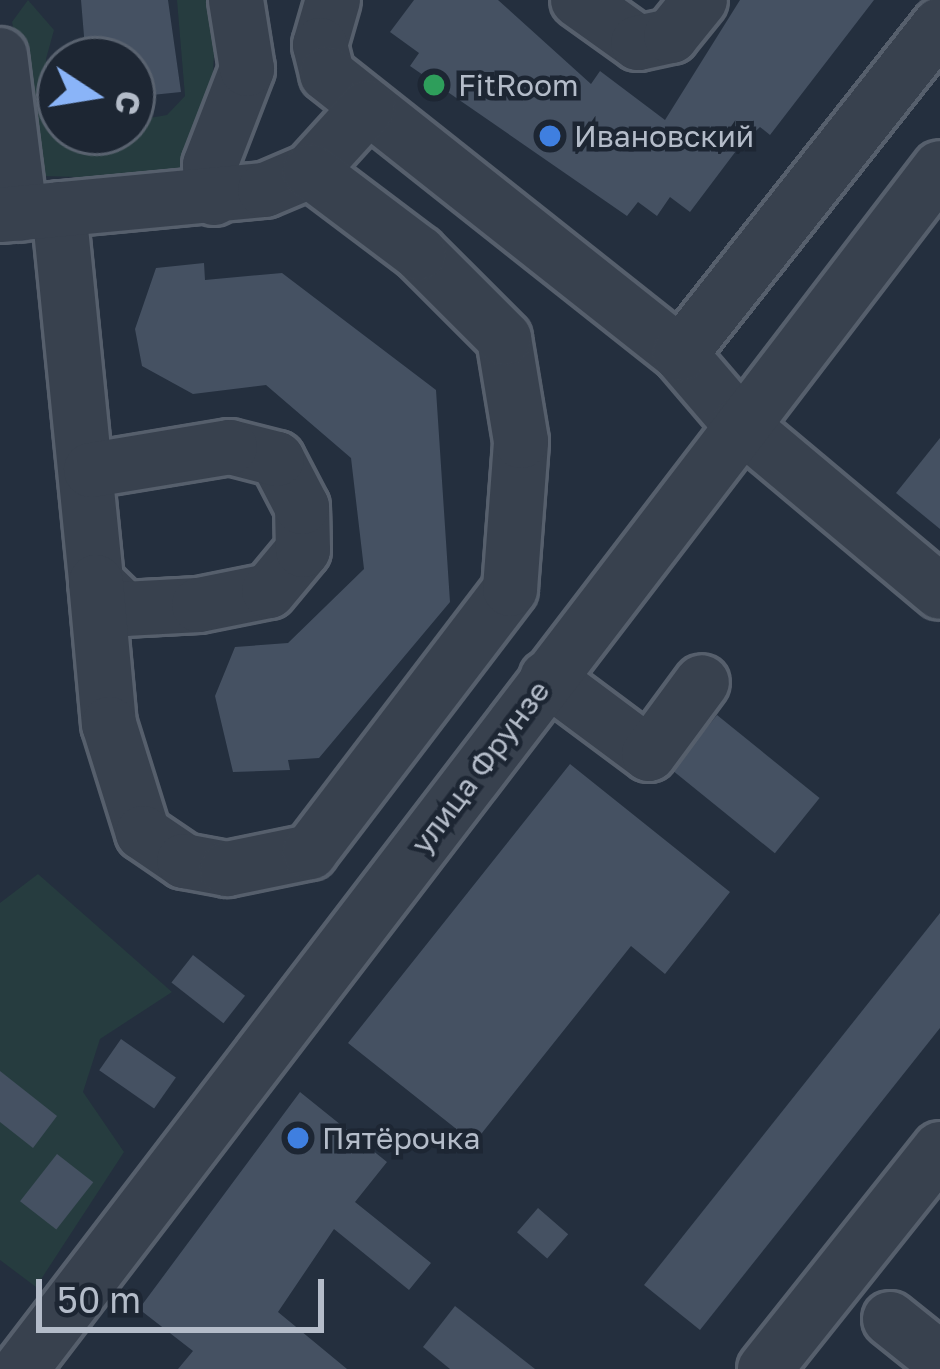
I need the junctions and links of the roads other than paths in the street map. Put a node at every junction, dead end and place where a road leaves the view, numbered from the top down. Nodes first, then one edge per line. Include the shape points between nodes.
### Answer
1 (236, 0) edge
2 (333, 0) edge
3 (578, 0) edge
4 (700, 0) edge
5 (940, 25) edge
6 (0, 55) edge
7 (368, 107) junction
8 (940, 168) edge
9 (310, 171) junction
10 (214, 198) junction
11 (26, 212) edge
12 (680, 354) junction
13 (740, 424) junction
14 (91, 470) junction
15 (96, 582) junction
16 (940, 592) edge
17 (547, 678) junction
18 (702, 682) dead end
19 (940, 1150) edge
20 (890, 1319) dead end
21 (940, 1359) edge
22 (21, 1369) edge
23 (765, 1369) edge

1 - 10 street via 247,69 210,165
2 - 7 street via 320,45 327,74
3 - 4 street via 638,43 671,36
5 - 12 street
6 - 11 street
7 - 9 street
7 - 12 street
8 - 13 street, улица Фрунзе
9 - 10 street
9 - 15 street via 419,253 504,338 521,441 510,589 310,852 227,869 184,861 143,832 109,724
10 - 11 street
11 - 14 street
12 - 13 street
13 - 16 street
13 - 17 street, улица Фрунзе
14 - 15 street
14 - 15 street via 230,447 277,459 302,507 303,550 269,591 124,609
17 - 18 street via 649,754
17 - 22 street, улица Фрунзе
19 - 23 street
20 - 21 street

